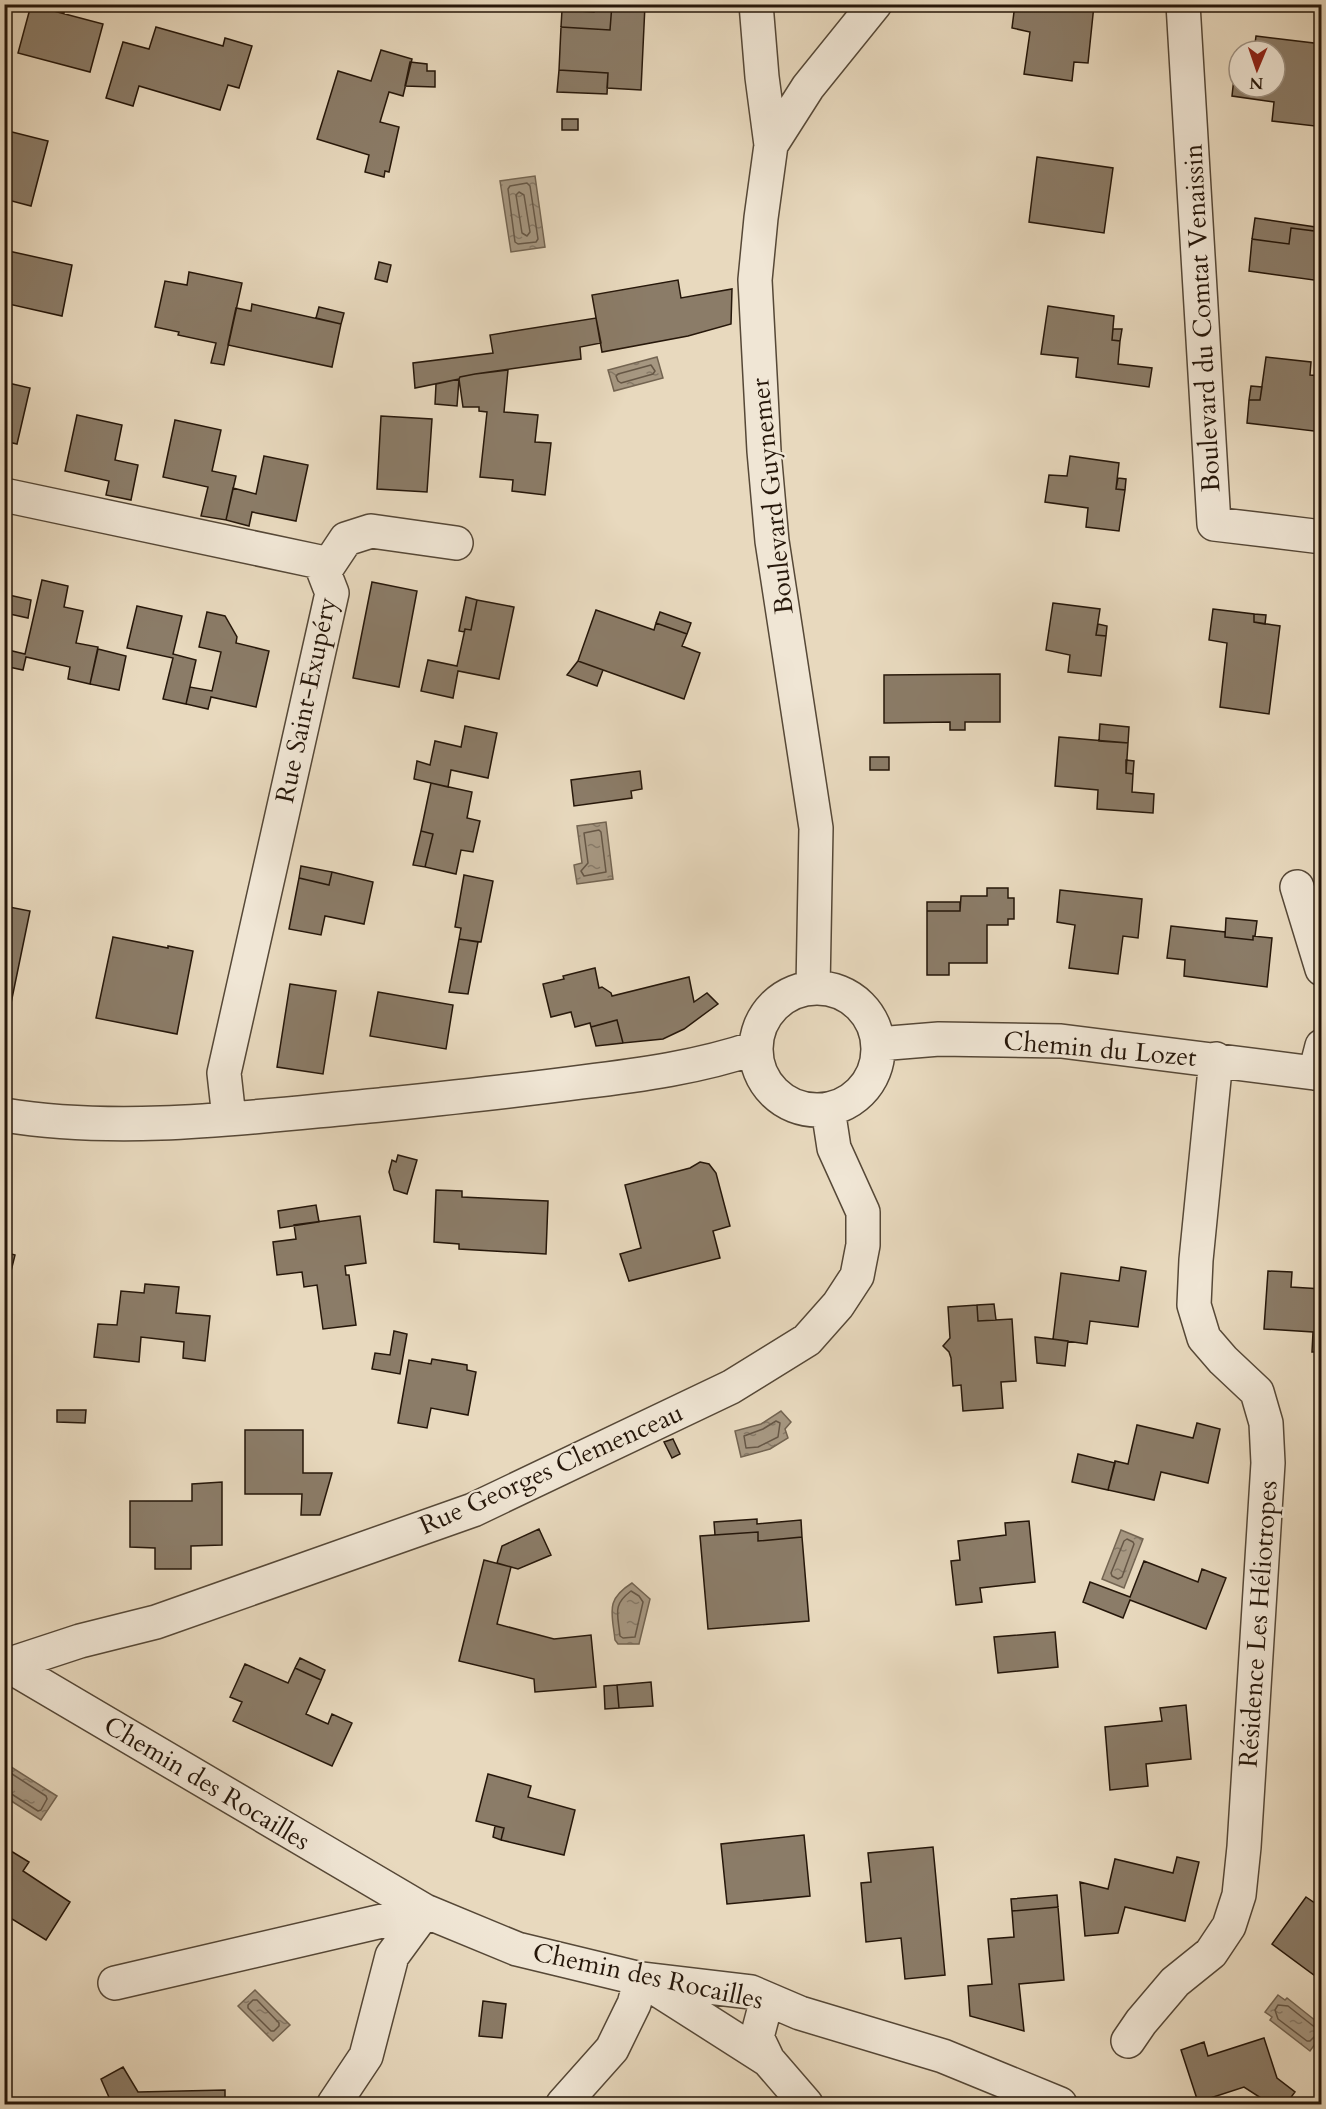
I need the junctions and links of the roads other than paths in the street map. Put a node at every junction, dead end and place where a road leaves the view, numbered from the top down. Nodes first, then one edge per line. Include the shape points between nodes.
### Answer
1 (756, 4) edge
2 (875, 4) edge
3 (1183, 4) edge
4 (771, 145) junction
5 (4, 495) edge
6 (1322, 537) edge
7 (456, 543) dead end
8 (324, 572) junction
9 (1297, 887) dead end
10 (1322, 969) edge
11 (813, 988) junction
12 (878, 1044) junction
13 (755, 1048) junction
14 (1216, 1059) junction
15 (1319, 1064) edge
16 (828, 1109) junction
17 (4, 1115) edge
18 (229, 1118) junction
19 (6, 1664) edge
20 (424, 1911) junction
21 (641, 1978) junction
22 (115, 1983) dead end
23 (767, 1999) junction
24 (1128, 2041) dead end
25 (768, 2060) junction
26 (334, 2104) edge
27 (563, 2104) edge
28 (806, 2104) edge
29 (1060, 2104) edge

1 - 4 street, Boulevard Guynemer
2 - 4 street via 808,87
3 - 6 street, Boulevard du Comtat Venaissin via 1214,524
4 - 11 street, Boulevard Guynemer via 755,280 772,541 816,828
5 - 8 street, Rue Saint-Exupéry via 320,562
7 - 8 street via 371,531 346,539
8 - 18 street, Rue Saint-Exupéry via 332,593 224,1073
9 - 10 street
11 - 12 street via 849,997 874,1026
11 - 13 street via 798,990 772,1007 757,1033
12 - 14 street, Chemin du Lozet via 939,1039 1061,1041
12 - 16 street via 877,1062 870,1079 845,1104
13 - 16 street via 765,1082 777,1095 792,1105
13 - 18 street via 635,1076 491,1094
14 - 15 street, Chemin du Lozet
14 - 24 street, Résidence Les Héliotropes via 1194,1305 1204,1338 1257,1392 1266,1423 1267,1475 1244,1847 1239,1895 1229,1926 1211,1953 1175,1982
16 - 19 street, Rue Georges Clemenceau via 838,1160 863,1212 863,1245 857,1276 807,1341 730,1387 473,1510 156,1622
17 - 18 street via 123,1124
19 - 20 street, Chemin des Rocailles
20 - 21 street, Chemin des Rocailles via 517,1949
20 - 22 street
20 - 26 street via 392,1956 366,2056
21 - 23 street, Chemin des Rocailles via 751,1992
21 - 25 street
21 - 27 street via 634,2004 612,2049
23 - 25 street via 757,2037
23 - 29 street, Chemin des Rocailles via 800,2013 943,2056
25 - 28 street

